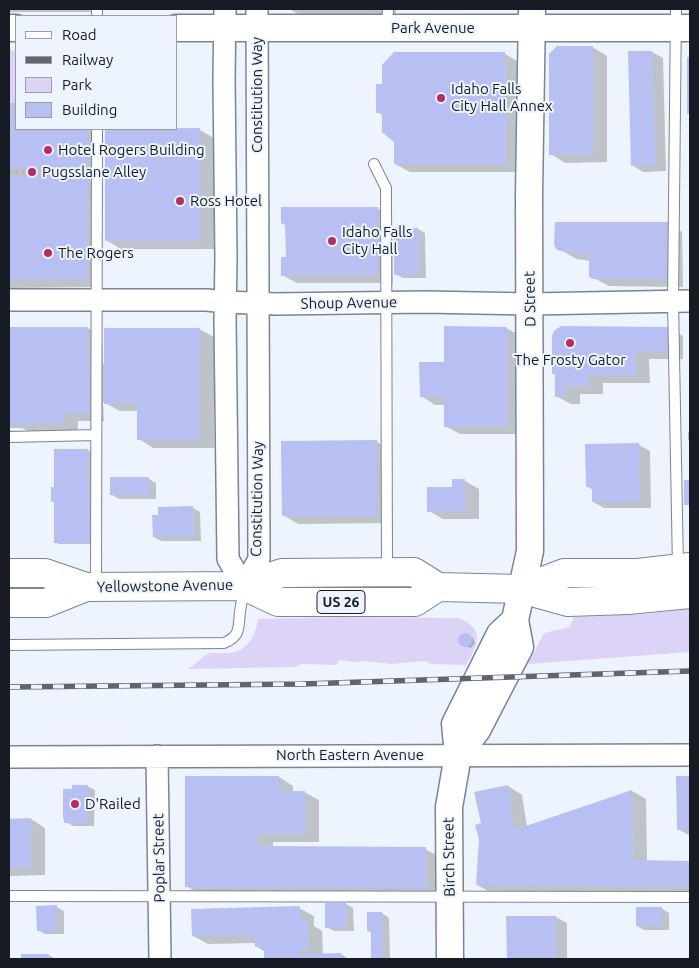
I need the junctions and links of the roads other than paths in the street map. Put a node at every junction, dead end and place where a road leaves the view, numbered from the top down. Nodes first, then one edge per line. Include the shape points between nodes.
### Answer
1 (224, 18) edge
2 (387, 18) edge
3 (532, 18) edge
4 (257, 19) edge
5 (681, 21) edge
6 (178, 28) edge
7 (97, 130) edge
8 (374, 164) dead end
9 (9, 300) edge
10 (96, 300) junction
11 (682, 301) edge
12 (225, 302) junction
13 (386, 303) junction
14 (258, 304) junction
15 (530, 304) junction
16 (96, 435) junction
17 (9, 437) edge
18 (684, 568) edge
19 (9, 573) edge
20 (387, 573) junction
21 (244, 586) junction
22 (91, 587) junction
23 (438, 587) junction
24 (522, 588) junction
25 (690, 594) edge
26 (9, 603) edge
27 (9, 645) edge
28 (458, 755) junction
29 (690, 755) edge
30 (9, 756) edge
31 (157, 756) junction
32 (9, 896) edge
33 (160, 897) junction
34 (450, 897) junction
35 (690, 897) edge
36 (160, 959) edge
37 (450, 959) edge

1 - 4 street, Park Avenue
1 - 6 street, Park Avenue
1 - 12 street, Constitution Way
2 - 3 street, Park Avenue
2 - 4 street, Park Avenue
3 - 5 street, Park Avenue
3 - 15 street, D Street via 528,195
4 - 14 street, Constitution Way
5 - 11 lane
7 - 10 lane
8 - 13 lane via 386,188
9 - 10 street, Shoup Avenue
10 - 12 street, Shoup Avenue
10 - 16 lane
11 - 15 street, Shoup Avenue
11 - 18 lane
12 - 14 street, Shoup Avenue
12 - 21 street, Constitution Way via 228,559
13 - 14 street, Shoup Avenue
13 - 15 street, Shoup Avenue
13 - 20 lane
14 - 21 street, Constitution Way via 259,559
15 - 24 street, D Street via 530,551
16 - 17 lane
16 - 22 lane
18 - 24 highway via 638,573 564,573
19 - 22 highway, Yellowstone Avenue / US 26 via 45,573
20 - 21 highway, Yellowstone Avenue / US 26 via 282,573
20 - 23 highway, Yellowstone Avenue / US 26 via 414,572
21 - 22 highway, Yellowstone Avenue / US 26
21 - 23 highway, Yellowstone Avenue / US 26 via 278,602 415,602
21 - 27 lane via 239,628 233,639 224,643
22 - 26 highway, Yellowstone Avenue / US 26 via 46,603
23 - 24 highway
24 - 25 highway via 568,602
24 - 28 street, Birch Street via 515,620 500,634 455,724
28 - 29 street, North Eastern Avenue
28 - 31 street, North Eastern Avenue
28 - 34 street, Birch Street via 448,807
30 - 31 street, North Eastern Avenue
31 - 33 street, Poplar Street
32 - 33 lane
33 - 34 lane
33 - 36 street, Poplar Street
34 - 35 lane
34 - 37 street, Birch Street

